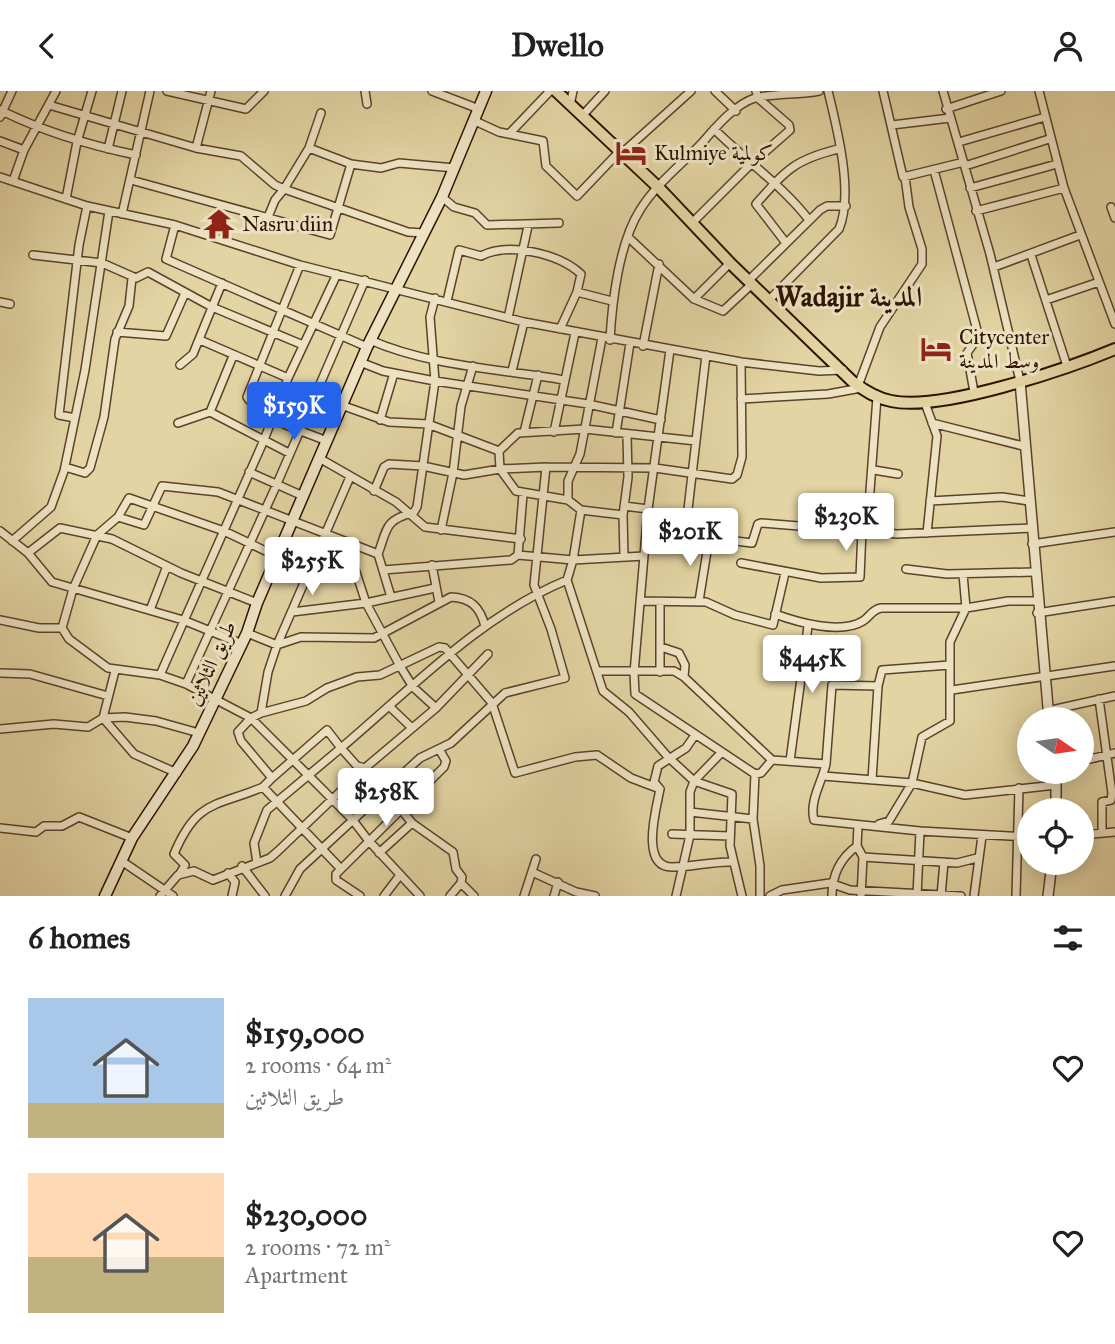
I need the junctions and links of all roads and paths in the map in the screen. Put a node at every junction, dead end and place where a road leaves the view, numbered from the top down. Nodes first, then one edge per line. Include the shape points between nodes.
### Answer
1 (12, 91) edge
2 (55, 91) edge
3 (92, 91) edge
4 (122, 91) edge
5 (150, 91) edge
6 (167, 91) edge
7 (211, 91) edge
8 (264, 91) edge
9 (365, 91) edge
10 (432, 91) edge
11 (486, 91) edge
12 (550, 91) edge
13 (556, 91) edge
14 (573, 91) edge
15 (605, 91) edge
16 (691, 91) edge
17 (715, 91) edge
18 (817, 91) edge
19 (828, 91) edge
20 (883, 91) edge
21 (943, 91) edge
22 (1001, 91) edge
23 (1039, 91) edge
24 (177, 92) edge
25 (757, 94) edge
26 (208, 101) junction
27 (367, 104) dead end
28 (48, 105) junction
29 (569, 105) junction
30 (479, 109) junction
31 (946, 109) junction
32 (736, 111) junction
33 (1, 113) edge
34 (321, 113) dead end
35 (87, 116) junction
36 (582, 116) junction
37 (1045, 117) junction
38 (950, 118) junction
39 (475, 121) junction
40 (115, 123) junction
41 (891, 125) junction
42 (35, 128) junction
43 (714, 129) junction
44 (140, 131) junction
45 (509, 134) junction
46 (1049, 139) junction
47 (0, 141) edge
48 (77, 142) junction
49 (959, 142) junction
50 (196, 148) junction
51 (309, 148) junction
52 (108, 149) junction
53 (838, 149) junction
54 (24, 150) junction
55 (620, 153) junction
56 (136, 155) junction
57 (351, 164) junction
58 (964, 164) junction
59 (1057, 164) junction
60 (750, 165) junction
61 (455, 168) junction
62 (934, 170) junction
63 (2, 177) edge
64 (905, 177) junction
65 (131, 180) junction
66 (13, 181) junction
67 (774, 184) junction
68 (0, 187) edge
69 (659, 188) junction
70 (970, 188) junction
71 (1063, 188) junction
72 (284, 189) junction
73 (442, 197) junction
74 (66, 199) junction
75 (846, 205) junction
76 (87, 206) junction
77 (338, 207) junction
78 (1111, 207) dead end
79 (109, 211) junction
80 (976, 211) junction
81 (122, 214) junction
82 (268, 217) junction
83 (1115, 218) edge
84 (809, 220) junction
85 (559, 223) dead end
86 (692, 223) junction
87 (175, 225) junction
88 (528, 226) junction
89 (423, 233) junction
90 (1080, 235) junction
91 (629, 238) junction
92 (786, 243) junction
93 (524, 251) junction
94 (33, 255) dead end
95 (1031, 255) junction
96 (78, 258) junction
97 (102, 263) junction
98 (730, 263) junction
99 (659, 264) junction
100 (299, 265) junction
101 (994, 267) junction
102 (337, 274) junction
103 (132, 278) junction
104 (365, 280) junction
105 (751, 282) junction
106 (1099, 282) junction
107 (222, 283) junction
108 (398, 289) junction
109 (577, 292) junction
110 (185, 293) junction
111 (435, 298) junction
112 (694, 299) junction
113 (771, 299) junction
114 (1045, 300) junction
115 (447, 301) junction
116 (612, 301) junction
117 (0, 302) edge
118 (10, 304) dead end
119 (212, 307) junction
120 (284, 310) junction
121 (508, 318) junction
122 (524, 322) junction
123 (1115, 324) edge
124 (313, 325) junction
125 (560, 329) junction
126 (117, 332) junction
127 (275, 333) junction
128 (575, 333) junction
129 (342, 335) junction
130 (606, 339) junction
131 (200, 340) junction
132 (368, 344) junction
133 (630, 344) junction
134 (303, 345) junction
135 (643, 346) junction
136 (1115, 349) edge
137 (670, 350) junction
138 (706, 355) junction
139 (233, 356) junction
140 (432, 358) junction
141 (360, 362) junction
142 (741, 362) junction
143 (180, 365) dead end
144 (259, 366) junction
145 (474, 366) junction
146 (1067, 366) junction
147 (843, 370) junction
148 (512, 371) junction
149 (394, 373) junction
150 (538, 375) junction
151 (288, 378) junction
152 (564, 380) junction
153 (435, 381) junction
154 (1020, 381) junction
155 (469, 386) junction
156 (860, 387) junction
157 (974, 392) junction
158 (533, 397) junction
159 (877, 397) junction
160 (741, 399) junction
161 (560, 402) junction
162 (925, 403) junction
163 (588, 404) junction
164 (341, 405) junction
165 (210, 412) junction
166 (619, 412) junction
167 (272, 417) junction
168 (75, 418) junction
169 (380, 420) junction
170 (661, 420) junction
171 (178, 423) dead end
172 (932, 423) junction
173 (428, 424) junction
174 (299, 429) junction
175 (585, 429) junction
176 (524, 432) junction
177 (554, 432) junction
178 (616, 433) junction
179 (456, 434) junction
180 (626, 435) junction
181 (658, 437) junction
182 (264, 440) junction
183 (327, 441) junction
184 (696, 441) junction
185 (1023, 446) junction
186 (499, 451) junction
187 (289, 453) junction
188 (319, 458) junction
189 (65, 467) junction
190 (424, 467) junction
191 (546, 467) junction
192 (575, 467) junction
193 (500, 468) junction
194 (628, 468) junction
195 (655, 468) junction
196 (874, 470) junction
197 (249, 472) junction
198 (453, 473) junction
199 (693, 473) junction
200 (898, 474) dead end
201 (350, 477) junction
202 (276, 486) junction
203 (374, 491) junction
204 (523, 494) junction
205 (303, 496) junction
206 (545, 498) junction
207 (236, 499) junction
208 (568, 500) junction
209 (930, 501) junction
210 (1029, 501) junction
211 (153, 506) junction
212 (624, 506) junction
213 (648, 509) junction
214 (265, 510) junction
215 (581, 510) junction
216 (408, 514) junction
217 (623, 515) junction
218 (118, 517) junction
219 (292, 520) junction
220 (1032, 528) junction
221 (441, 530) junction
222 (0, 531) edge
223 (223, 531) junction
224 (865, 531) junction
225 (1115, 532) edge
226 (927, 533) junction
227 (324, 534) junction
228 (97, 535) junction
229 (685, 535) junction
230 (521, 539) junction
231 (709, 539) junction
232 (12, 541) junction
233 (248, 543) junction
234 (353, 544) junction
235 (1032, 544) junction
236 (645, 546) junction
237 (28, 553) junction
238 (378, 554) junction
239 (518, 555) junction
240 (624, 556) junction
241 (644, 556) junction
242 (278, 557) junction
243 (538, 558) junction
244 (573, 559) junction
245 (352, 560) junction
246 (741, 563) dead end
247 (432, 565) junction
248 (167, 566) junction
249 (906, 569) dead end
250 (383, 570) junction
251 (1034, 572) junction
252 (786, 573) junction
253 (963, 574) junction
254 (306, 575) junction
255 (566, 580) junction
256 (200, 581) junction
257 (435, 587) junction
258 (73, 589) junction
259 (226, 592) junction
260 (538, 592) junction
261 (391, 597) junction
262 (439, 601) junction
263 (640, 601) junction
264 (699, 601) junction
265 (1038, 601) junction
266 (1115, 601) edge
267 (660, 602) junction
268 (257, 603) junction
269 (366, 603) junction
270 (965, 608) junction
271 (150, 610) junction
272 (292, 612) junction
273 (1037, 613) junction
274 (775, 614) junction
275 (183, 620) junction
276 (0, 621) edge
277 (485, 626) junction
278 (808, 626) junction
279 (62, 628) junction
280 (209, 631) junction
281 (247, 633) junction
282 (385, 634) junction
283 (242, 644) junction
284 (277, 645) junction
285 (661, 647) junction
286 (488, 654) dead end
287 (450, 656) junction
288 (950, 665) junction
289 (400, 666) junction
290 (1115, 666) edge
291 (115, 671) junction
292 (598, 671) junction
293 (660, 672) junction
294 (0, 673) edge
295 (634, 673) junction
296 (160, 675) junction
297 (466, 675) junction
298 (684, 677) junction
299 (1044, 677) junction
300 (186, 684) junction
301 (878, 686) junction
302 (412, 687) junction
303 (952, 690) junction
304 (108, 696) junction
305 (1115, 697) edge
306 (217, 699) junction
307 (1099, 699) junction
308 (492, 703) junction
309 (390, 707) junction
310 (1047, 707) edge
311 (1074, 707) edge
312 (436, 708) junction
313 (261, 713) junction
314 (103, 718) junction
315 (251, 718) junction
316 (411, 727) junction
317 (0, 729) edge
318 (199, 733) junction
319 (695, 735) junction
320 (341, 748) junction
321 (439, 749) junction
322 (721, 753) junction
323 (1112, 753) edge
324 (668, 757) junction
325 (1094, 758) edge
326 (772, 760) junction
327 (291, 761) junction
328 (790, 761) junction
329 (826, 764) junction
330 (365, 768) junction
331 (177, 773) junction
332 (755, 774) junction
333 (307, 776) junction
334 (823, 776) junction
335 (1112, 776) edge
336 (272, 778) junction
337 (694, 781) junction
338 (872, 781) junction
339 (912, 783) junction
340 (1056, 785) joint
341 (263, 787) junction
342 (1019, 787) junction
343 (384, 789) junction
344 (660, 789) junction
345 (1019, 798) edge
346 (1056, 798) edge
347 (333, 800) junction
348 (280, 801) junction
349 (401, 810) junction
350 (690, 812) junction
351 (731, 816) junction
352 (352, 819) junction
353 (753, 819) junction
354 (412, 823) junction
355 (858, 826) junction
356 (874, 826) junction
357 (0, 828) edge
358 (305, 828) junction
359 (920, 831) junction
360 (1102, 832) junction
361 (1115, 832) edge
362 (1094, 833) edge
363 (672, 834) dead end
364 (690, 835) junction
365 (730, 836) junction
366 (982, 836) junction
367 (1017, 837) edge
368 (132, 838) junction
369 (368, 840) junction
370 (857, 846) junction
371 (322, 850) junction
372 (379, 853) junction
373 (863, 857) junction
374 (977, 858) junction
375 (536, 859) dead end
376 (918, 861) junction
377 (123, 862) junction
378 (733, 862) junction
379 (257, 863) junction
380 (944, 863) junction
381 (683, 865) junction
382 (242, 866) junction
383 (341, 869) junction
384 (532, 872) junction
385 (228, 873) junction
386 (400, 875) junction
387 (1017, 875) edge
388 (1051, 875) edge
389 (178, 876) junction
390 (558, 882) junction
391 (461, 883) junction
392 (830, 883) junction
393 (162, 893) edge
394 (861, 893) edge
395 (576, 894) edge
396 (289, 895) edge
397 (917, 895) edge
398 (941, 895) edge
399 (105, 896) edge
400 (173, 896) edge
401 (232, 896) edge
402 (265, 896) edge
403 (360, 896) edge
404 (384, 896) edge
405 (420, 896) edge
406 (450, 896) edge
407 (474, 896) edge
408 (524, 896) edge
409 (554, 896) edge
410 (595, 896) edge
411 (676, 896) edge
412 (743, 896) edge
413 (760, 896) edge
414 (770, 896) edge
415 (832, 896) edge
416 (961, 896) edge
417 (974, 896) edge
418 (1016, 896) edge
419 (1048, 896) edge

1 - 33 street
2 - 28 street
3 - 35 street
4 - 40 street
5 - 44 street
6 - 24 street
7 - 26 street
8 - 26 street via 246,109
9 - 27 street
10 - 30 street
11 - 30 main road, طريق الثلاثين
12 - 45 street
13 - 29 main road
14 - 29 street
15 - 36 street
16 - 55 street
17 - 32 street
18 - 25 street
19 - 53 street
20 - 41 street
21 - 31 street
22 - 31 street
23 - 37 street
24 - 26 street
25 - 32 street
25 - 60 street via 791,128
26 - 50 street
28 - 35 street
28 - 42 street
29 - 36 main road
30 - 39 main road, طريق الثلاثين
31 - 38 street
32 - 43 street
33 - 42 street
34 - 51 street
35 - 40 street
35 - 48 street
36 - 55 main road
37 - 46 street
37 - 49 street
38 - 41 street
38 - 49 street
39 - 45 street
39 - 61 main road, طريق الثلاثين
40 - 44 street
40 - 52 street
41 - 64 street via 900,173
42 - 48 street
42 - 54 street
43 - 60 street
43 - 69 street
44 - 50 street
44 - 56 street
45 - 55 street via 543,141 546,166 577,197
46 - 58 street
46 - 59 street
47 - 54 street
48 - 52 street
48 - 74 street
49 - 58 street
50 - 72 street via 241,156
51 - 57 street
51 - 72 street
52 - 56 street
53 - 67 street via 803,158
53 - 75 street
54 - 66 street
55 - 69 main road
56 - 65 street
57 - 61 street
57 - 77 street
58 - 62 street
58 - 70 street
59 - 70 street
59 - 71 street
60 - 67 street
60 - 86 street
61 - 73 main road, طريق الثلاثين
62 - 64 street
62 - 157 street via 977,330 967,353
63 - 66 street
63 - 68 street
64 - 156 street via 922,264 880,327
65 - 81 street
65 - 82 street
66 - 74 street
67 - 84 street
67 - 92 street via 756,206
69 - 86 main road
69 - 91 street via 639,211
70 - 80 street
71 - 80 street
71 - 90 street
72 - 77 street
72 - 82 street
73 - 88 street via 454,207 475,213 486,225
73 - 89 main road, طريق الثلاثين
74 - 76 street
75 - 84 street via 827,206
75 - 113 street via 839,229
76 - 79 street
76 - 96 street
77 - 82 street via 330,235
77 - 89 street
78 - 83 street
79 - 81 street
79 - 97 street
80 - 101 street
81 - 87 street
84 - 92 street
85 - 88 street
86 - 98 main road
87 - 100 street
87 - 107 street via 166,259
88 - 93 street
89 - 108 main road, طريق الثلاثين
90 - 95 street
90 - 106 street
91 - 99 street
91 - 116 street
92 - 105 street
93 - 109 street via 578,271
93 - 115 street via 494,250 481,256 459,250
93 - 121 street
94 - 96 street
95 - 101 street
95 - 114 street
96 - 97 street
96 - 168 street via 59,415
97 - 103 street
97 - 168 street
98 - 105 main road
98 - 112 street
99 - 112 street
99 - 135 street
100 - 102 street
100 - 120 street
101 - 154 street
102 - 104 street
102 - 124 street
103 - 110 street via 148,272
103 - 126 street via 128,306
104 - 108 street
104 - 129 street
105 - 112 street via 723,311
105 - 113 main road
106 - 114 street
106 - 123 street
107 - 119 street
107 - 120 street
108 - 111 street
108 - 132 main road, طريق الثلاثين
109 - 116 street
109 - 125 street
110 - 119 street
110 - 126 street via 166,336
111 - 115 street
111 - 140 street via 430,317
113 - 147 main road
114 - 146 street
115 - 121 street
116 - 130 street
117 - 118 street
119 - 127 street
119 - 131 street
120 - 124 street
120 - 127 street
121 - 122 street
122 - 125 street
122 - 148 street
124 - 129 street
124 - 134 street
125 - 128 street
126 - 189 street via 104,417 90,468 85,473
127 - 134 street
127 - 144 street
128 - 130 street
128 - 152 street
129 - 132 street
129 - 174 street
130 - 133 street
130 - 163 street
131 - 139 street
131 - 143 street via 188,361
132 - 140 street
132 - 141 main road, طريق الثلاثين
133 - 135 street
133 - 166 street
134 - 151 street
135 - 137 street
136 - 146 main road
137 - 138 street
137 - 170 street
138 - 142 street
138 - 184 street
139 - 144 street
139 - 165 street
140 - 145 street
140 - 153 street
141 - 149 street
141 - 164 main road, طريق الثلاثين
142 - 147 street
142 - 160 street
144 - 151 street
144 - 167 street via 247,397
145 - 148 street
145 - 155 street
146 - 154 main road
147 - 156 main road
148 - 150 street
149 - 153 street
149 - 169 street
150 - 152 street
150 - 158 street
151 - 167 street
152 - 161 street
153 - 155 street
153 - 173 street
154 - 157 main road
154 - 185 street
155 - 158 street
155 - 179 street
156 - 159 main road
156 - 160 street via 828,394
157 - 162 main road
158 - 161 street
158 - 176 street
159 - 162 main road
159 - 196 street
160 - 199 street via 742,457 737,475 727,479
161 - 163 street
161 - 177 street
162 - 172 street
163 - 166 street
163 - 175 street
164 - 169 street
164 - 183 main road, طريق الثلاثين
165 - 171 street
165 - 182 street
166 - 170 street
166 - 178 street
167 - 174 street
167 - 182 street
168 - 189 street
169 - 173 street
170 - 181 street
172 - 185 street
172 - 209 street via 937,436
173 - 179 street
173 - 190 street
174 - 183 street
174 - 187 street
175 - 177 street
175 - 178 street
175 - 192 street
176 - 177 street
176 - 186 street via 511,437
178 - 180 street
179 - 186 street
179 - 198 street
180 - 181 street
180 - 194 street
181 - 184 street
181 - 195 street
182 - 187 street
182 - 197 street
183 - 188 main road, طريق الثلاثين
184 - 199 street
185 - 210 street
186 - 193 street
187 - 202 street
188 - 201 street
188 - 205 main road, طريق الثلاثين
189 - 232 street via 51,507
190 - 198 street
190 - 203 street via 387,465
190 - 216 street via 417,507
191 - 192 street
191 - 193 street
191 - 206 street
192 - 194 street
192 - 208 street via 568,481
193 - 198 street via 468,475
193 - 204 street via 512,488
194 - 195 street
194 - 212 street
195 - 199 street
195 - 213 street
196 - 200 street
196 - 224 street
197 - 202 street
197 - 207 street
198 - 221 street
199 - 229 street
201 - 203 street
201 - 227 street
202 - 205 street
202 - 214 street
203 - 216 street
204 - 206 street
204 - 230 street
205 - 219 main road, طريق الثلاثين
206 - 208 street
206 - 243 street
207 - 211 street via 166,485
207 - 214 street
207 - 223 street
208 - 215 street
209 - 210 street via 1002,497
209 - 226 street
210 - 220 street
211 - 218 street via 144,524
211 - 218 street via 129,498
211 - 223 street
212 - 213 street
212 - 217 street
213 - 236 street
214 - 219 street
214 - 233 street
215 - 217 street
215 - 244 street
216 - 221 street via 425,527
216 - 238 street via 392,520
217 - 240 street
218 - 228 street
219 - 227 street
219 - 242 main road, طريق الثلاثين
220 - 226 street
220 - 235 street
221 - 230 street
222 - 232 street
223 - 233 street
223 - 256 street
224 - 226 street
224 - 231 street via 758,523 752,543
224 - 252 street via 860,577
225 - 235 street
227 - 234 street
227 - 254 street
228 - 237 street via 60,529
228 - 248 street
228 - 258 street
229 - 231 street
229 - 236 street via 674,547
230 - 239 street
231 - 264 street
232 - 237 street
233 - 242 street
233 - 259 street
234 - 238 street
234 - 245 street
235 - 251 street
236 - 241 street
237 - 258 street via 52,582
238 - 250 street
239 - 243 street
239 - 247 street via 511,560
240 - 241 street
240 - 244 street
241 - 263 street
242 - 254 street
242 - 268 main road, طريق الثلاثين
243 - 244 street
243 - 260 street via 534,585
244 - 255 street
245 - 254 street via 332,577
245 - 269 street
246 - 252 street
247 - 250 street
247 - 257 street
248 - 256 street
248 - 271 street
249 - 253 street
250 - 261 street
251 - 253 street
251 - 265 street
252 - 274 street
253 - 270 street
254 - 272 street
255 - 260 street
255 - 292 street
256 - 259 street
256 - 275 street
257 - 261 street
257 - 262 street
258 - 271 street
258 - 279 street
259 - 268 street
259 - 280 street
260 - 277 street
260 - 308 street via 565,678 513,689
261 - 269 street
262 - 277 street via 466,598 477,607
262 - 282 street
263 - 267 street
263 - 295 street
264 - 267 street
264 - 274 street via 773,625
265 - 270 street
265 - 273 street
266 - 273 street
267 - 285 street
268 - 281 main road, طريق الثلاثين
269 - 272 street
269 - 282 street
270 - 278 street via 881,608 859,623
270 - 288 street via 950,642
271 - 275 street
272 - 284 street
273 - 299 street
274 - 278 street
275 - 280 street
275 - 296 street
276 - 279 street
277 - 287 street
278 - 328 street
279 - 291 street via 69,639
280 - 283 street
280 - 300 street
281 - 283 main road, طريق الثلاثين
281 - 284 street
282 - 284 street via 366,639 301,636
282 - 289 street
283 - 306 main road, طريق الثلاثين
284 - 313 street
285 - 293 street
285 - 298 street via 679,653 685,664
286 - 297 street
287 - 289 street via 439,647
287 - 297 street
287 - 302 street
288 - 301 street via 882,670
288 - 303 street
289 - 302 street
289 - 313 street
290 - 299 street
291 - 296 street
291 - 304 street
292 - 295 street
292 - 324 street via 603,691 629,712
293 - 295 street
293 - 298 street via 674,671
294 - 304 street via 30,674
295 - 319 street via 637,697
296 - 300 street
297 - 308 street
297 - 312 street
298 - 326 street
299 - 303 street
299 - 310 street
300 - 306 street
301 - 329 street via 832,685
301 - 338 street
302 - 309 street
302 - 312 street
303 - 339 street via 950,721 922,737
304 - 314 street
305 - 307 street
306 - 315 street
306 - 318 main road, طريق الثلاثين
307 - 311 street
307 - 323 street
308 - 321 street
308 - 344 street via 515,773 597,755 631,778
309 - 316 street
309 - 320 street
312 - 316 street
313 - 315 street
314 - 317 street via 89,727 54,724
314 - 318 street via 156,720
314 - 331 street via 134,754
315 - 327 street
315 - 336 street via 238,733
316 - 330 street
318 - 331 main road, طريق الثلاثين
319 - 322 street
319 - 324 street via 678,754
320 - 327 street via 327,730
320 - 330 street via 357,766
320 - 333 street
321 - 343 street via 420,758
321 - 349 street via 446,761 444,767
322 - 332 street
322 - 337 street
323 - 325 street
323 - 335 street
324 - 337 street
324 - 344 street via 657,770 654,782
326 - 328 street
326 - 332 street
327 - 333 street
327 - 336 street
328 - 329 street
329 - 334 street
330 - 343 street
330 - 347 street
331 - 368 main road, طريق الثلاثين
332 - 353 street
333 - 347 street
333 - 348 street
334 - 338 street
334 - 355 street via 817,785 813,820
335 - 360 street via 1111,800 1101,804
336 - 341 street
337 - 350 street
337 - 351 street via 732,795
338 - 339 street
339 - 342 street via 965,795
339 - 356 street via 889,821
340 - 342 street
340 - 346 street
341 - 348 street
341 - 389 street via 216,801 186,829 174,854 185,865
342 - 345 street
343 - 349 street
343 - 352 street
344 - 381 street via 651,838 656,856 667,866
347 - 352 street
347 - 358 street
348 - 358 street
348 - 379 street via 263,815 254,843
349 - 354 street
349 - 369 street
350 - 351 street
350 - 364 street
351 - 353 street
351 - 365 street
352 - 369 street
352 - 371 street
353 - 413 street
354 - 372 street
354 - 391 street via 453,852
355 - 356 street
355 - 370 street
356 - 359 street
357 - 368 street via 36,832 79,817
358 - 371 street
358 - 379 street via 270,858
359 - 366 street
359 - 376 street
360 - 361 street
360 - 362 street
363 - 364 street
364 - 365 street
364 - 381 street
365 - 378 street
366 - 367 street
366 - 374 street
368 - 377 main road, طريق الثلاثين
369 - 372 street
369 - 383 street
370 - 373 street
370 - 392 street via 845,856
371 - 383 street
371 - 396 street via 300,869
372 - 386 street
373 - 376 street
373 - 394 street
374 - 380 street
374 - 417 street
375 - 384 street
376 - 380 street
376 - 397 street
377 - 393 street
377 - 399 main road, طريق الثلاثين
378 - 381 street
378 - 412 street
379 - 382 street
380 - 398 street
381 - 411 street
382 - 385 street
382 - 402 street
383 - 403 street via 336,880
384 - 390 street
384 - 408 street
385 - 389 street via 213,880 194,871
385 - 401 street via 235,882
386 - 404 street
386 - 405 street
387 - 418 street
388 - 419 street
389 - 393 street
390 - 395 street
390 - 409 street
391 - 406 street
391 - 407 street
392 - 394 street
392 - 414 street
392 - 415 street
393 - 400 street
394 - 397 street
395 - 410 street
397 - 398 street
398 - 416 street

